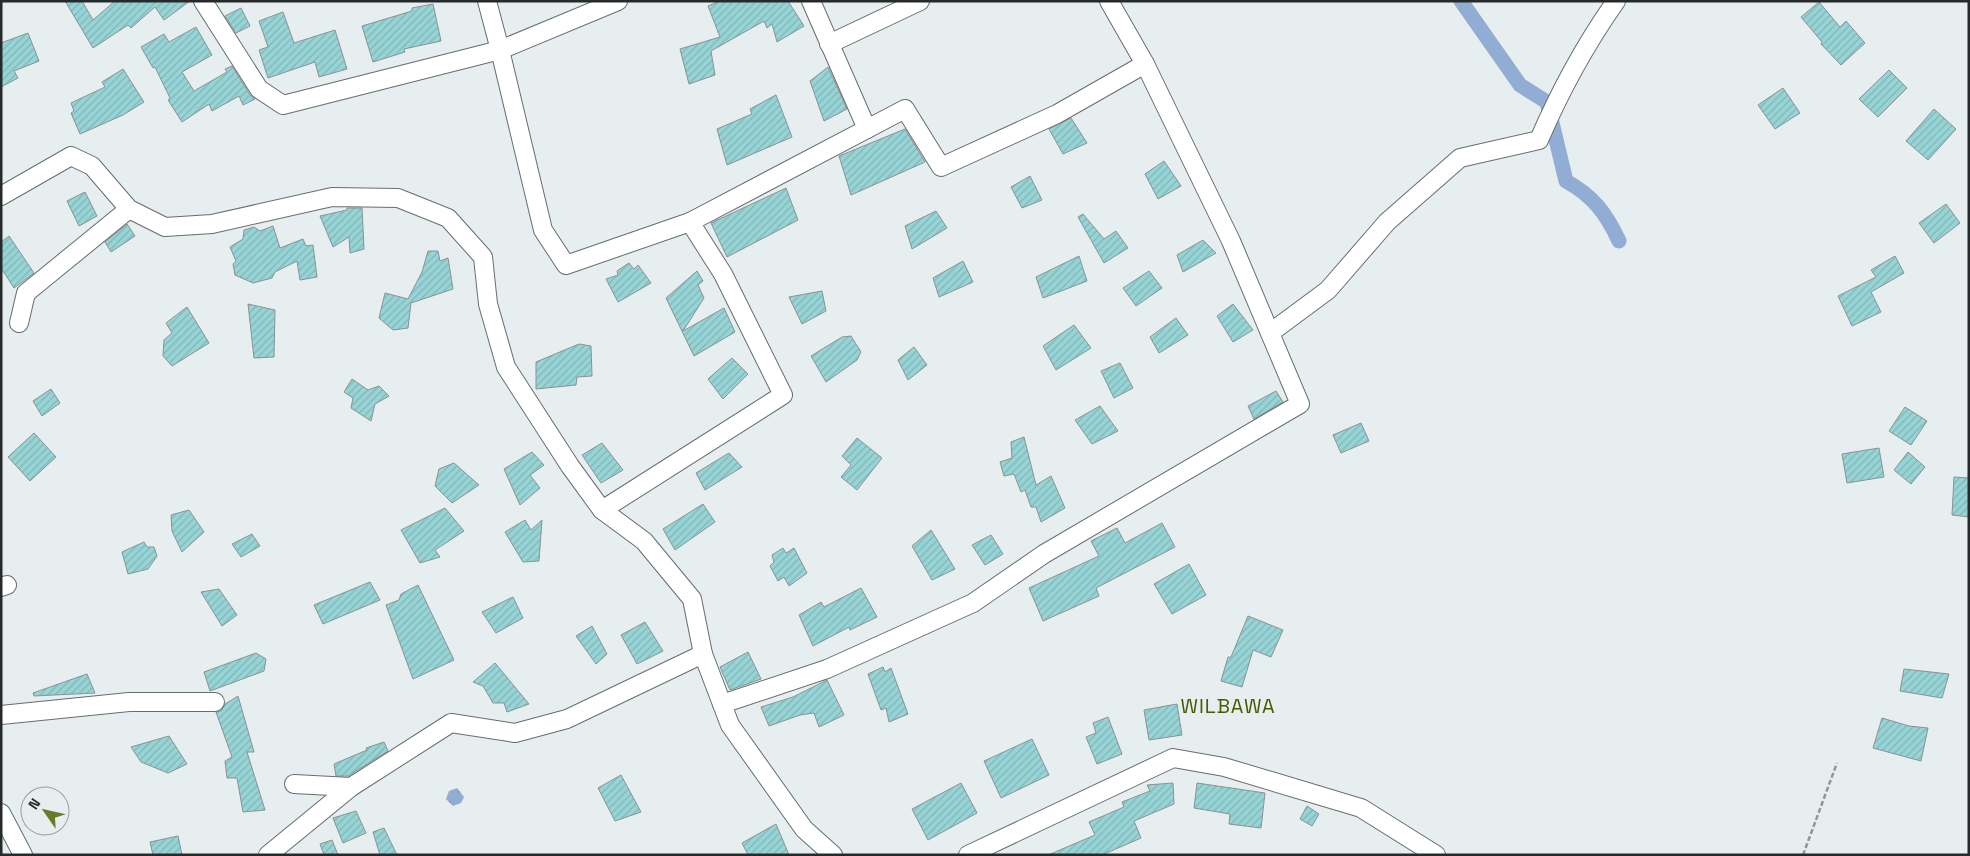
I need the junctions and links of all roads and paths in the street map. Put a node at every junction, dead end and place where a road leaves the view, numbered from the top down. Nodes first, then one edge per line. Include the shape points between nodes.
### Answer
1 (202, 1) edge
2 (487, 1) edge
3 (618, 1) edge
4 (811, 1) edge
5 (920, 1) edge
6 (1110, 1) edge
7 (1616, 1) edge
8 (830, 44) junction
9 (500, 50) junction
10 (1145, 64) junction
11 (867, 129) junction
12 (1, 196) edge
13 (129, 209) junction
14 (690, 222) junction
15 (19, 323) dead end
16 (1270, 333) junction
17 (602, 510) junction
18 (703, 654) junction
19 (215, 702) dead end
20 (722, 704) junction
21 (1, 716) edge
22 (1837, 763) dead end
23 (294, 784) dead end
24 (351, 787) junction
25 (1, 813) edge
26 (23, 855) edge
27 (268, 855) edge
28 (833, 855) edge
29 (968, 855) edge
30 (1436, 855) edge
31 (1803, 855) edge

1 - 9 street via 259,89 283,105
2 - 9 street
3 - 9 street
4 - 8 street
5 - 8 street
6 - 10 street
7 - 16 street via 1592,36 1539,140 1460,158 1387,222 1328,290
8 - 11 street
9 - 14 street via 543,230 566,265
10 - 11 street via 1057,114 941,167 905,109
10 - 16 street via 1231,241
11 - 14 street
12 - 13 street via 71,156 92,166
13 - 15 street via 26,293
13 - 17 street via 165,227 212,224 332,197 398,198 448,218 482,257 488,304 506,366
14 - 17 street via 723,274 783,395
16 - 20 street via 1300,404 1044,554 973,603 827,669
17 - 18 street via 644,541 692,599
18 - 20 street
18 - 24 street via 567,719 515,733 450,723
19 - 21 street via 129,702
20 - 28 street via 730,724 804,829
22 - 31 path
23 - 24 street
24 - 27 street
25 - 26 street
29 - 30 street via 1174,758 1224,767 1361,808

